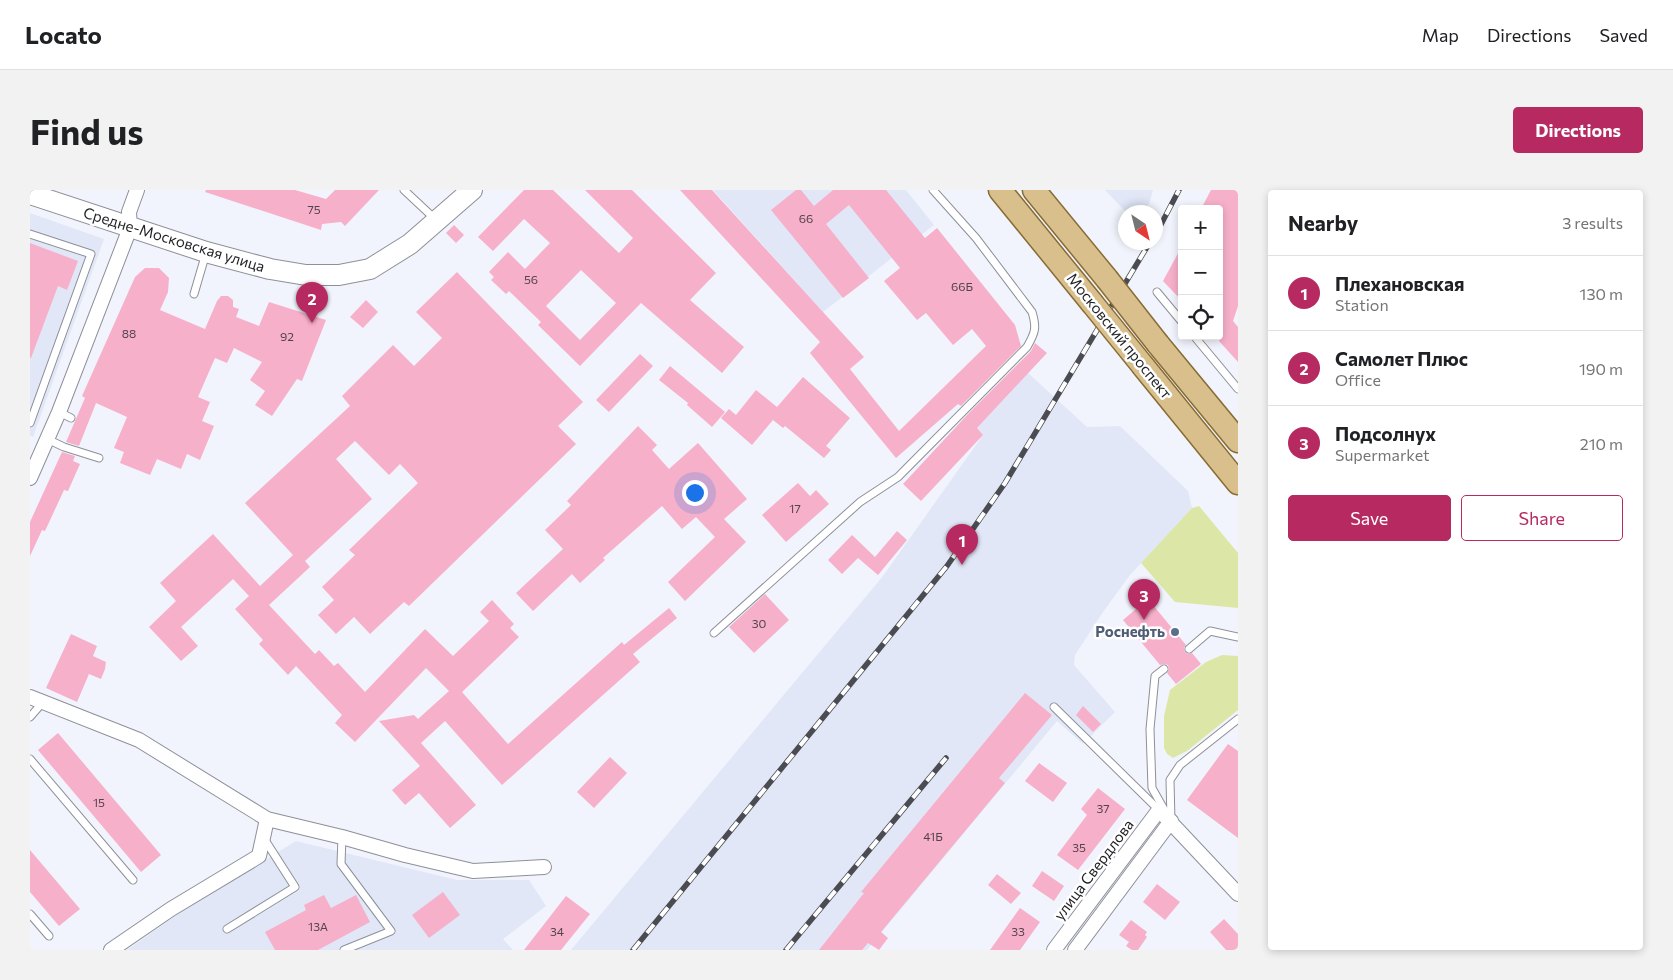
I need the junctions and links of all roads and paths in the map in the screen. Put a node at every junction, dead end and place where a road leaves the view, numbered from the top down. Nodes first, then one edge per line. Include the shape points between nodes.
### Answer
1 (137, 190) edge
2 (404, 190) edge
3 (472, 190) edge
4 (933, 190) edge
5 (1000, 190) edge
6 (1034, 190) edge
7 (30, 194) edge
8 (436, 220) junction
9 (130, 228) junction
10 (30, 234) edge
11 (206, 252) junction
12 (1156, 292) dead end
13 (194, 294) dead end
14 (1178, 317) edge
15 (1197, 340) edge
16 (1238, 389) edge
17 (33, 406) edge
18 (30, 423) edge
19 (47, 439) junction
20 (1238, 441) edge
21 (99, 458) dead end
22 (30, 478) edge
23 (1238, 483) edge
24 (714, 633) dead end
25 (1238, 637) edge
26 (1189, 649) dead end
27 (1164, 669) dead end
28 (36, 700) edge
29 (1054, 707) dead end
30 (30, 717) edge
31 (1238, 719) edge
32 (30, 759) edge
33 (1159, 810) junction
34 (267, 819) junction
35 (1171, 821) junction
36 (263, 837) junction
37 (342, 837) junction
38 (544, 867) dead end
39 (133, 880) dead end
40 (1238, 894) edge
41 (30, 914) edge
42 (228, 929) dead end
43 (49, 936) dead end
44 (111, 950) edge
45 (344, 950) edge
46 (1054, 950) edge
47 (1076, 950) edge

1 - 9 street via 130,212
2 - 8 lane
3 - 8 street, Средне-Московская улица
4 - 24 lane via 976,238 1032,312 1035,333 1027,347 898,476 860,502
5 - 23 main road, Московский проспект, bridge
6 - 20 main road, Московский проспект, bridge
7 - 9 street, Средне-Московская улица
8 - 11 street, Средне-Московская улица via 410,244 370,269 339,275 306,275 270,269
9 - 11 street, Средне-Московская улица
9 - 19 street via 65,415
10 - 17 lane via 91,254
11 - 13 lane
12 - 14 lane
15 - 16 lane
17 - 18 lane
19 - 21 lane
19 - 22 street
25 - 26 lane via 1210,631
27 - 35 lane via 1155,676 1150,730 1152,788
28 - 30 lane
28 - 34 street via 139,740
29 - 33 lane
31 - 35 lane via 1180,765 1170,780
32 - 39 lane
33 - 35 street
33 - 46 street, улица Свердлова
34 - 36 street
34 - 37 street
35 - 40 street
35 - 47 street
36 - 42 lane via 295,887
36 - 44 street via 258,856
37 - 38 street via 473,870
37 - 45 lane via 341,864 391,930
41 - 43 lane

